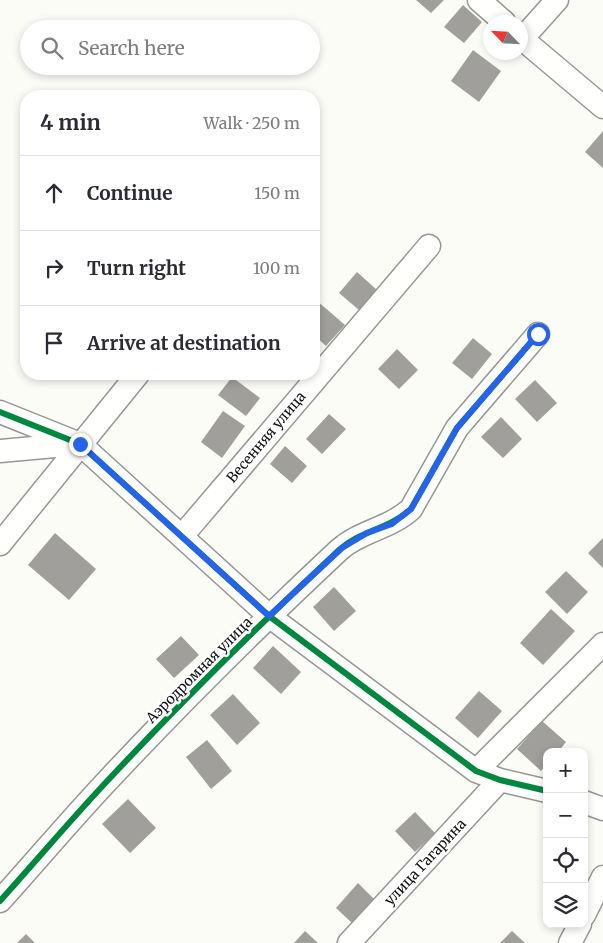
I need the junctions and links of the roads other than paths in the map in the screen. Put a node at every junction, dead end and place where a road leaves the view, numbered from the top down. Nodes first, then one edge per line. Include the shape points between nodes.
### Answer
1 (479, 0) edge
2 (557, 0) edge
3 (496, 15) edge
4 (528, 31) edge
5 (528, 44) edge
6 (603, 107) edge
7 (428, 246) dead end
8 (538, 334) dead end
9 (320, 373) edge
10 (133, 380) edge
11 (314, 380) edge
12 (0, 412) edge
13 (80, 444) junction
14 (0, 451) edge
15 (182, 536) junction
16 (0, 544) edge
17 (269, 616) junction
18 (603, 644) edge
19 (476, 771) junction
20 (500, 780) junction
21 (543, 791) edge
22 (588, 803) edge
23 (603, 809) edge
24 (603, 877) edge
25 (0, 901) edge
26 (588, 907) edge
27 (578, 928) edge
28 (349, 943) edge
29 (570, 943) edge

1 - 3 street
2 - 4 street
5 - 6 street
7 - 9 street, Весенняя улица
8 - 17 street, Аэродромная улица via 457,428 411,509 392,524 367,533 342,548
10 - 13 street
11 - 15 street, Весенняя улица
12 - 13 street
13 - 14 street
13 - 15 street
13 - 16 street
15 - 17 street
17 - 19 street
17 - 25 street, Аэродромная улица via 110,777
18 - 19 street
19 - 20 street
20 - 21 street
20 - 28 street, улица Гагарина
22 - 23 street
24 - 26 street
27 - 29 street

